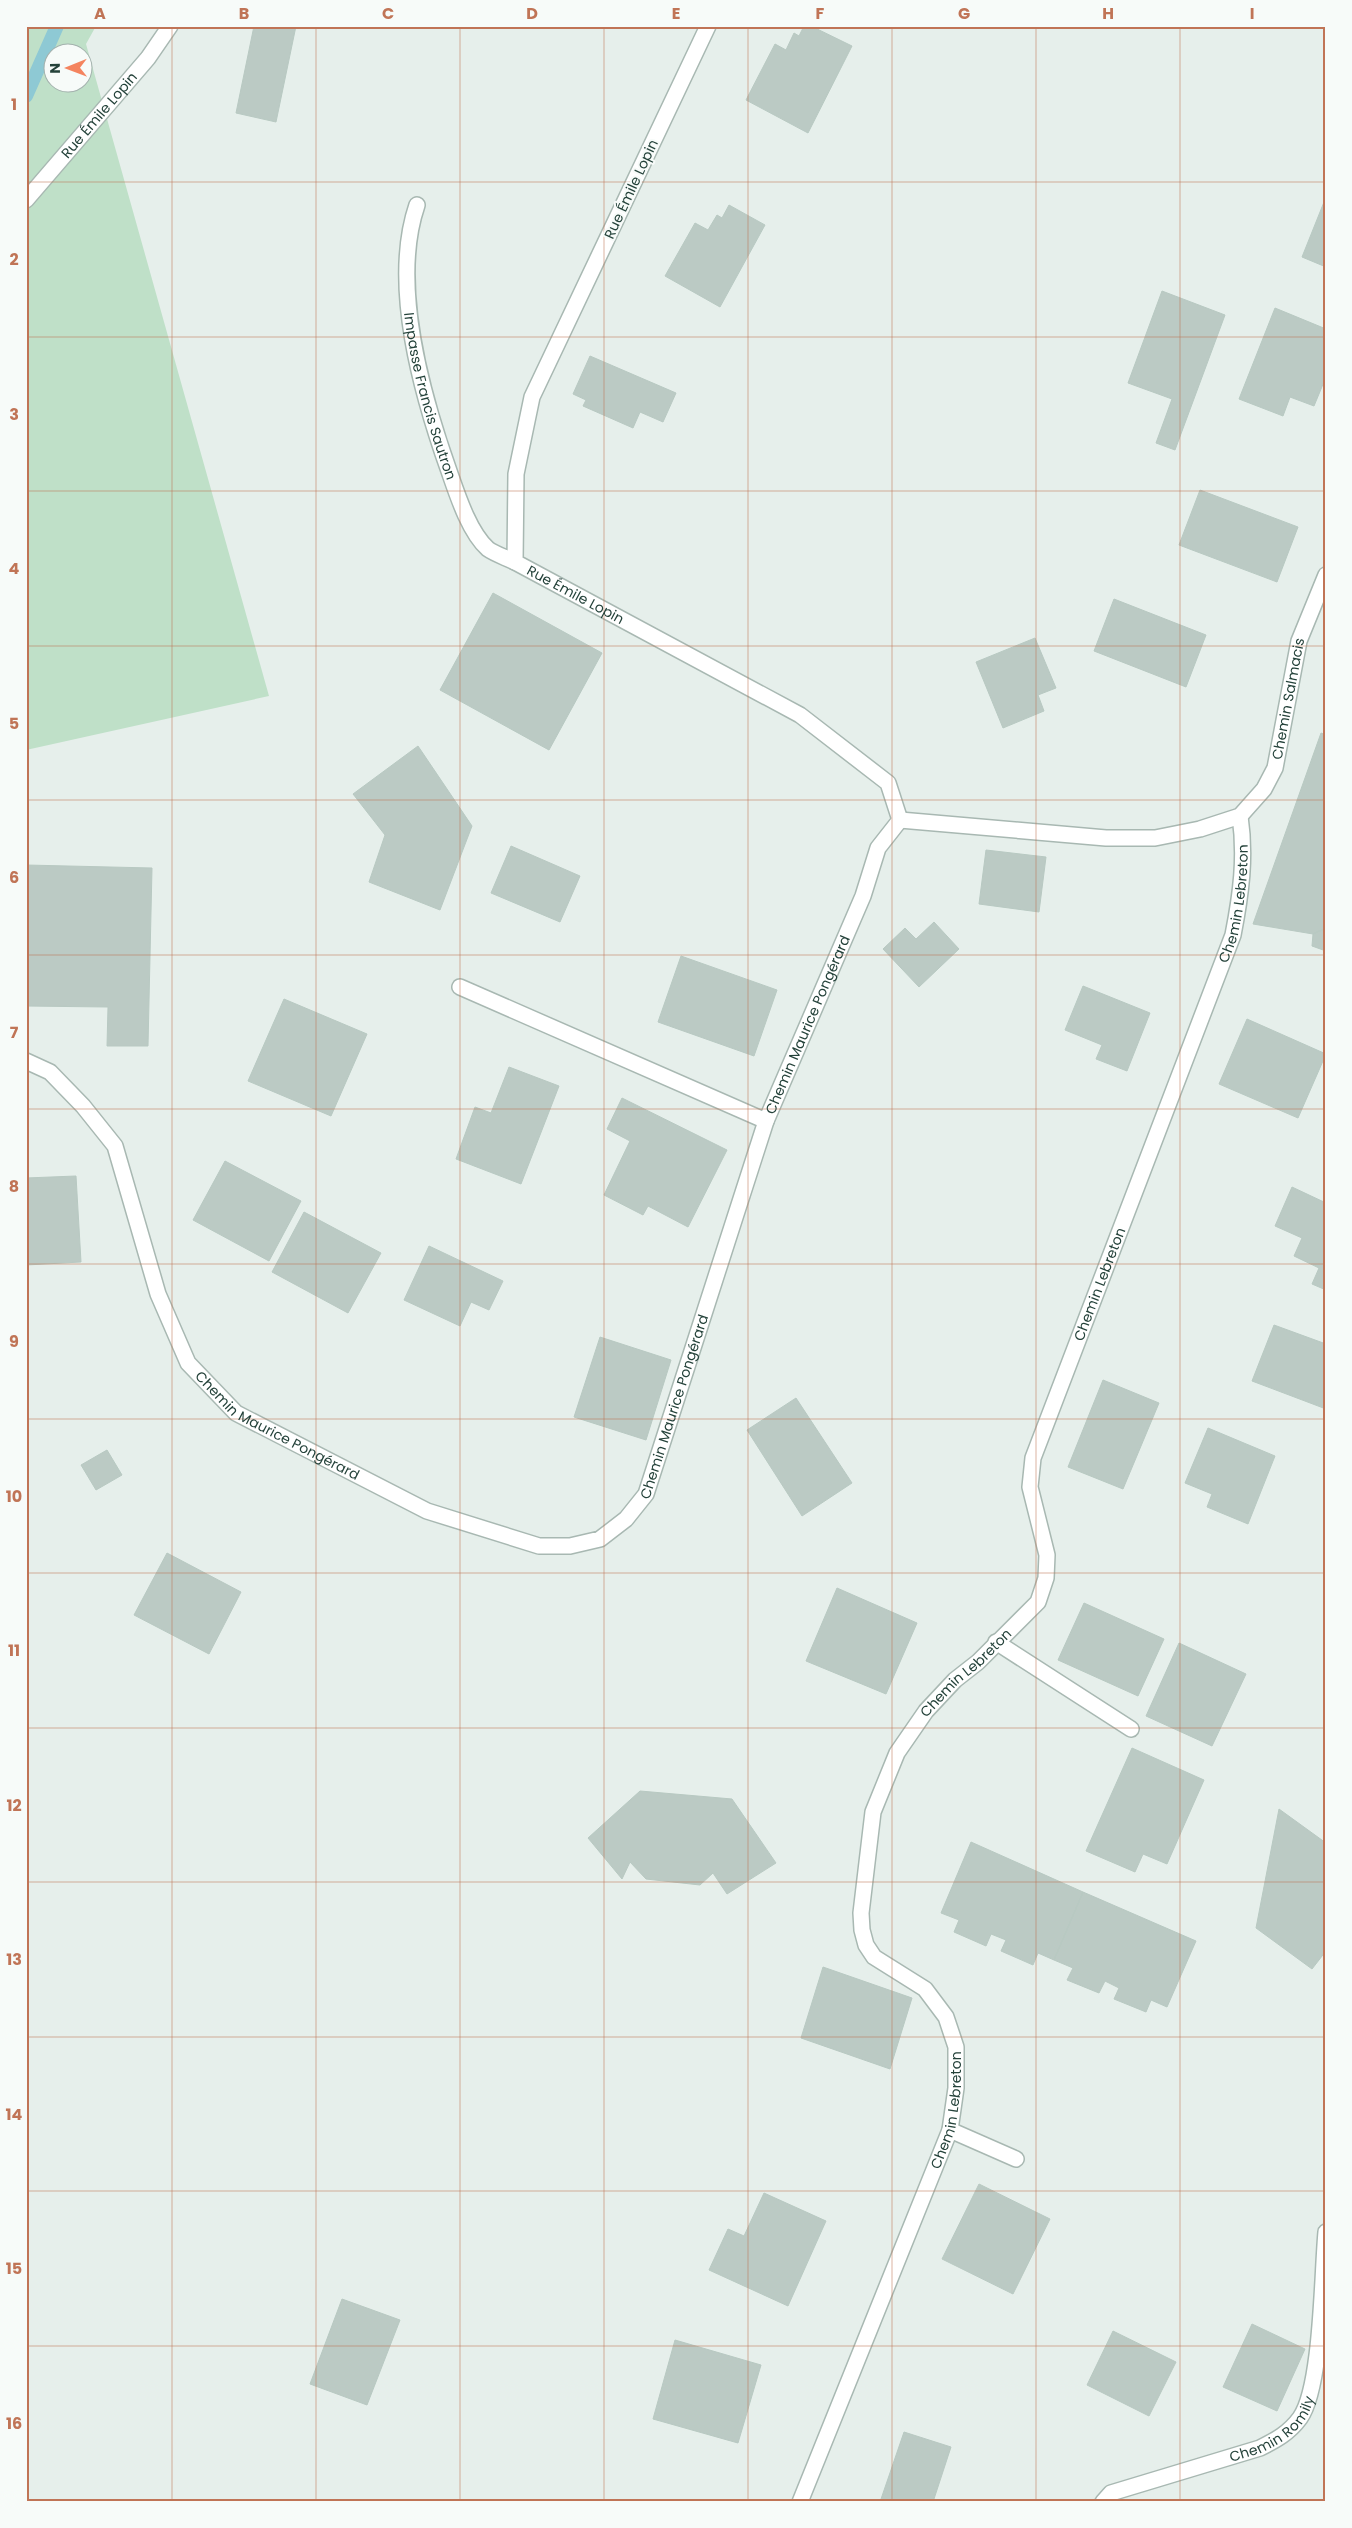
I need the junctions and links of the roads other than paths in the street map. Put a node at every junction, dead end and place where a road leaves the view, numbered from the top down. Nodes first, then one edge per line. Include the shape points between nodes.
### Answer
1 (170, 26) edge
2 (708, 26) edge
3 (26, 200) edge
4 (417, 205) dead end
5 (515, 562) junction
6 (1326, 575) edge
7 (1240, 816) junction
8 (900, 820) junction
9 (460, 988) dead end
10 (26, 1061) edge
11 (766, 1121) junction
12 (996, 1642) junction
13 (1131, 1729) dead end
14 (950, 2130) junction
15 (1016, 2159) dead end
16 (1326, 2232) edge
17 (800, 2502) edge
18 (1103, 2502) edge

1 - 3 street, Rue Émile Lopin via 148,58
2 - 5 street, Rue Émile Lopin via 532,396 516,474
4 - 5 street, Impasse Francis Sautron via 411,223 408,286 412,340 430,419 458,498 472,527 488,549
5 - 8 street, Rue Émile Lopin via 800,715 888,784
6 - 7 street, Chemin Salmacis via 1299,641 1275,768 1264,788
7 - 8 street via 1200,829 1155,838 1106,838
7 - 12 street, Chemin Lebreton via 1244,865 1233,935 1032,1458 1030,1487 1047,1555 1046,1578 1038,1602
8 - 11 street, Chemin Maurice Pongérard via 878,848 863,896
9 - 11 street
10 - 11 street, Chemin Maurice Pongérard via 50,1072 115,1146 158,1294 188,1363 211,1390 236,1413 427,1511 539,1546 570,1546 600,1539 626,1519 646,1494
12 - 13 street
12 - 14 street, Chemin Lebreton via 926,1712 897,1753 873,1812 861,1913 866,1945 874,1957 925,1989 946,2017 956,2047 956,2088
14 - 15 street
14 - 17 street, Chemin Lebreton
16 - 18 street, Chemin Romily via 1314,2384 1301,2416 1283,2437 1260,2448 1111,2493

